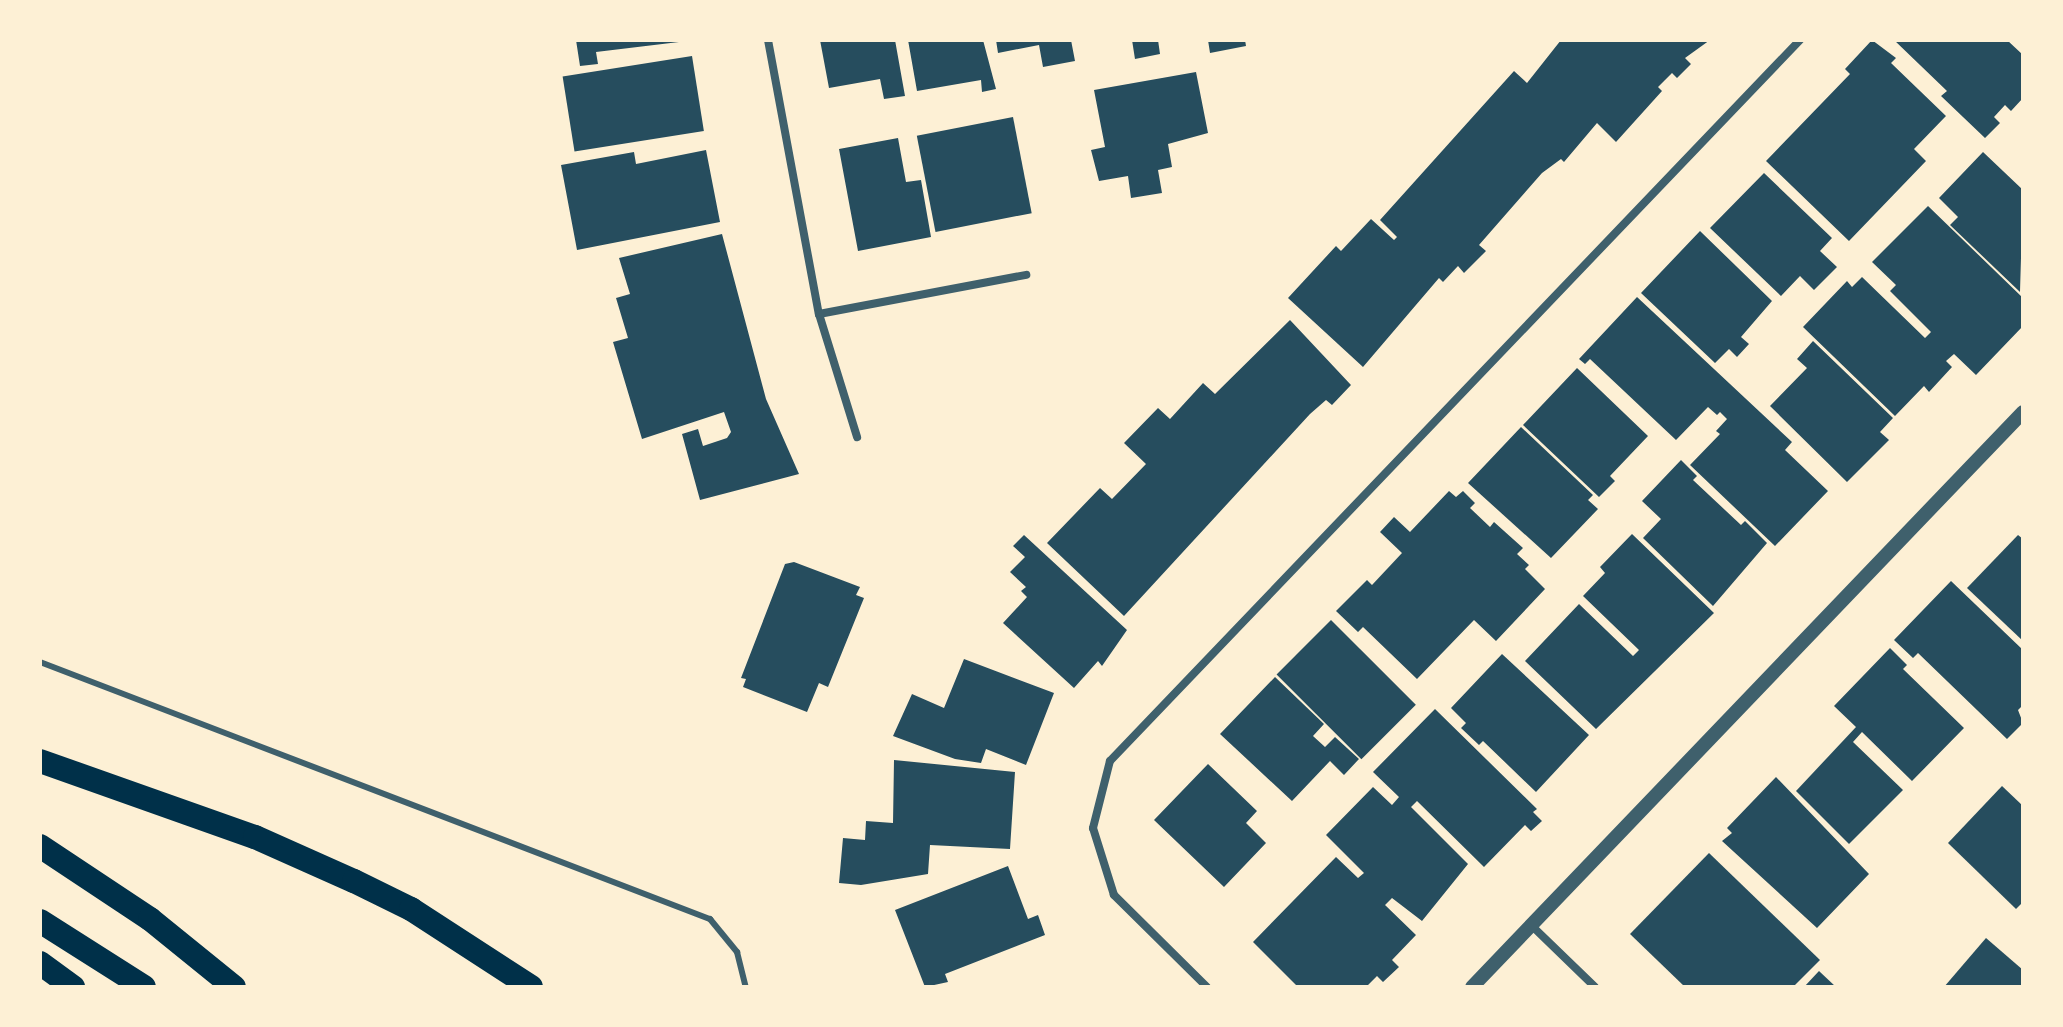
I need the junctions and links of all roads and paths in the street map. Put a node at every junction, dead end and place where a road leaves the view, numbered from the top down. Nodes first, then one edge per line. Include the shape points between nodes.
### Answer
1 (768, 40) edge
2 (1800, 40) edge
3 (1026, 275) dead end
4 (819, 314) junction
5 (2023, 412) edge
6 (857, 437) dead end
7 (40, 662) edge
8 (40, 761) edge
9 (40, 846) edge
10 (40, 921) edge
11 (1531, 925) junction
12 (40, 963) edge
13 (73, 987) edge
14 (144, 987) edge
15 (234, 987) edge
16 (531, 987) edge
17 (746, 987) edge
18 (1207, 987) edge
19 (1472, 987) edge
20 (1595, 987) edge

1 - 4 street
2 - 18 street via 1110,761 1093,828 1114,895
3 - 4 street
4 - 6 street
5 - 11 street
7 - 17 lane via 710,919 737,952
8 - 16 highway via 255,837 354,881 411,909
9 - 15 highway via 150,919
10 - 14 highway
11 - 19 street
11 - 20 street
12 - 13 highway

